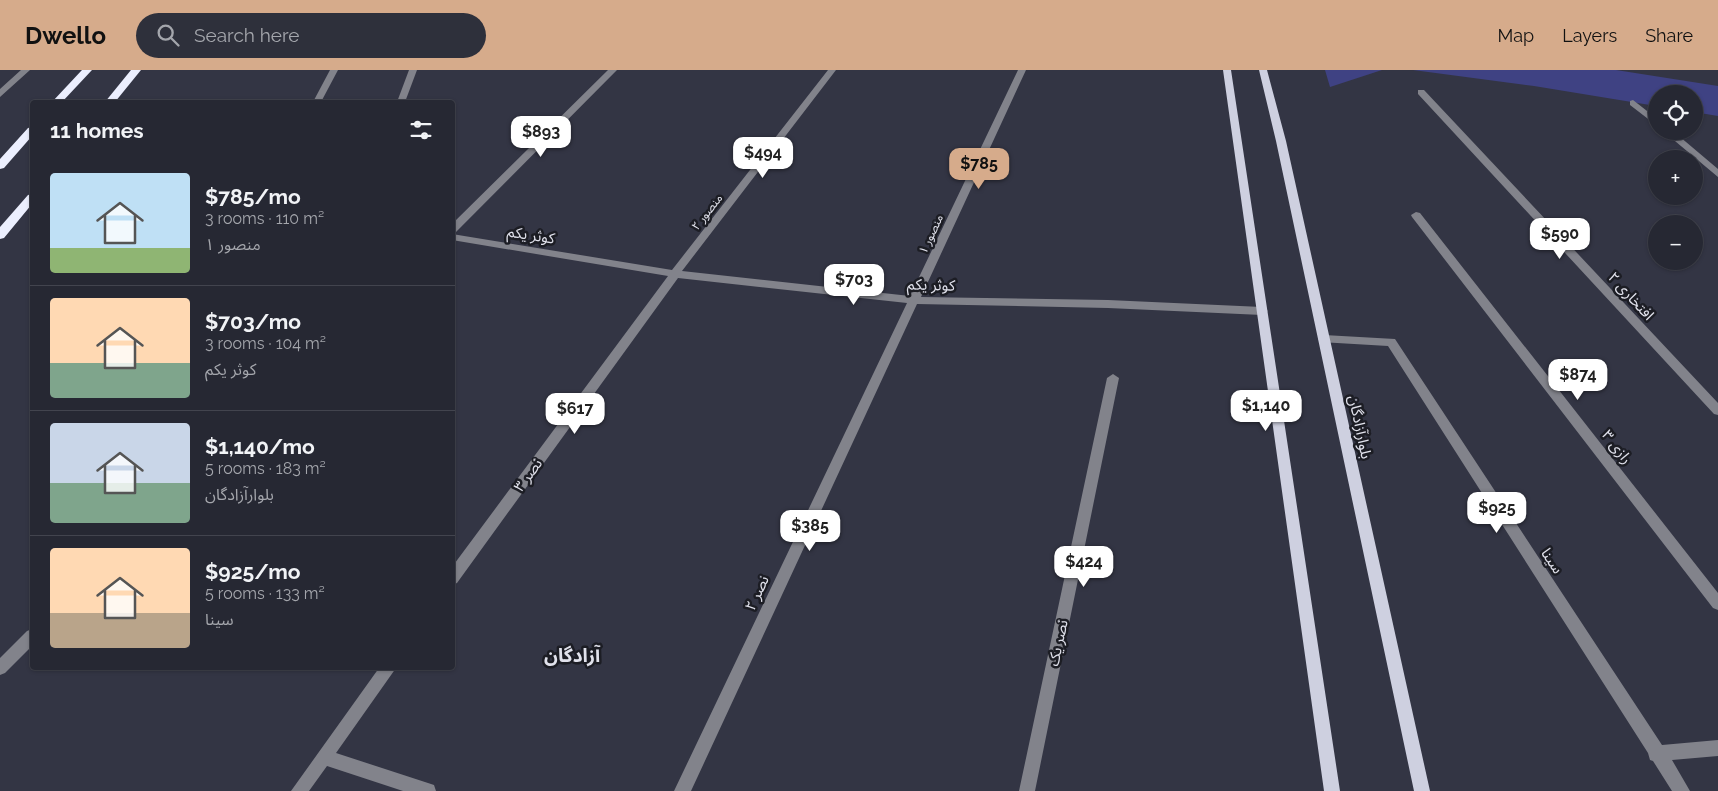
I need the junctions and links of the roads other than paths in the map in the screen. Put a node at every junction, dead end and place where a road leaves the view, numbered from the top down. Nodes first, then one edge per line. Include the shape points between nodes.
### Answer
1 (26, 70) edge
2 (87, 70) edge
3 (136, 70) edge
4 (334, 70) edge
5 (413, 70) edge
6 (613, 70) edge
7 (832, 70) edge
8 (1022, 70) edge
9 (1227, 70) edge
10 (1263, 70) edge
11 (1421, 92) dead end
12 (0, 94) edge
13 (59, 100) edge
14 (112, 100) edge
15 (318, 100) edge
16 (403, 100) edge
17 (1633, 103) dead end
18 (1648, 115) edge
19 (30, 132) edge
20 (1678, 140) edge
21 (0, 166) edge
22 (1718, 174) edge
23 (30, 199) edge
24 (1416, 215) dead end
25 (455, 227) edge
26 (0, 235) edge
27 (455, 237) edge
28 (675, 274) junction
29 (913, 300) junction
30 (1262, 311) junction
31 (1324, 339) junction
32 (1113, 378) dead end
33 (1718, 411) edge
34 (455, 575) edge
35 (1718, 604) edge
36 (30, 638) edge
37 (0, 668) edge
38 (387, 670) edge
39 (1718, 748) edge
40 (1656, 754) junction
41 (324, 757) junction
42 (299, 791) edge
43 (428, 791) edge
44 (682, 791) edge
45 (1027, 791) edge
46 (1332, 791) edge
47 (1422, 791) edge
48 (1682, 791) edge

1 - 12 street
2 - 13 highway
3 - 14 highway
4 - 15 street
5 - 16 street
6 - 25 street
7 - 28 street, منصور ۲
8 - 29 street, منصور ۱
9 - 30 main road
10 - 31 main road, بلوارآزادگان via 1282,141
11 - 33 street, افتخاری ۲
17 - 18 street
19 - 21 highway
20 - 22 street
23 - 26 highway
24 - 35 street, رازی ۳
27 - 28 street, کوثر یکم
28 - 29 street, کوثر یکم
28 - 34 street, نصر ۳
29 - 30 street, کوثر یکم
29 - 44 street, نصر ۲
30 - 46 main road
31 - 40 street, سینا via 1391,342
31 - 47 main road, بلوارآزادگان
32 - 45 street, نصر یک
36 - 37 street
38 - 41 street
39 - 40 street
40 - 48 street
41 - 42 street
41 - 43 street

